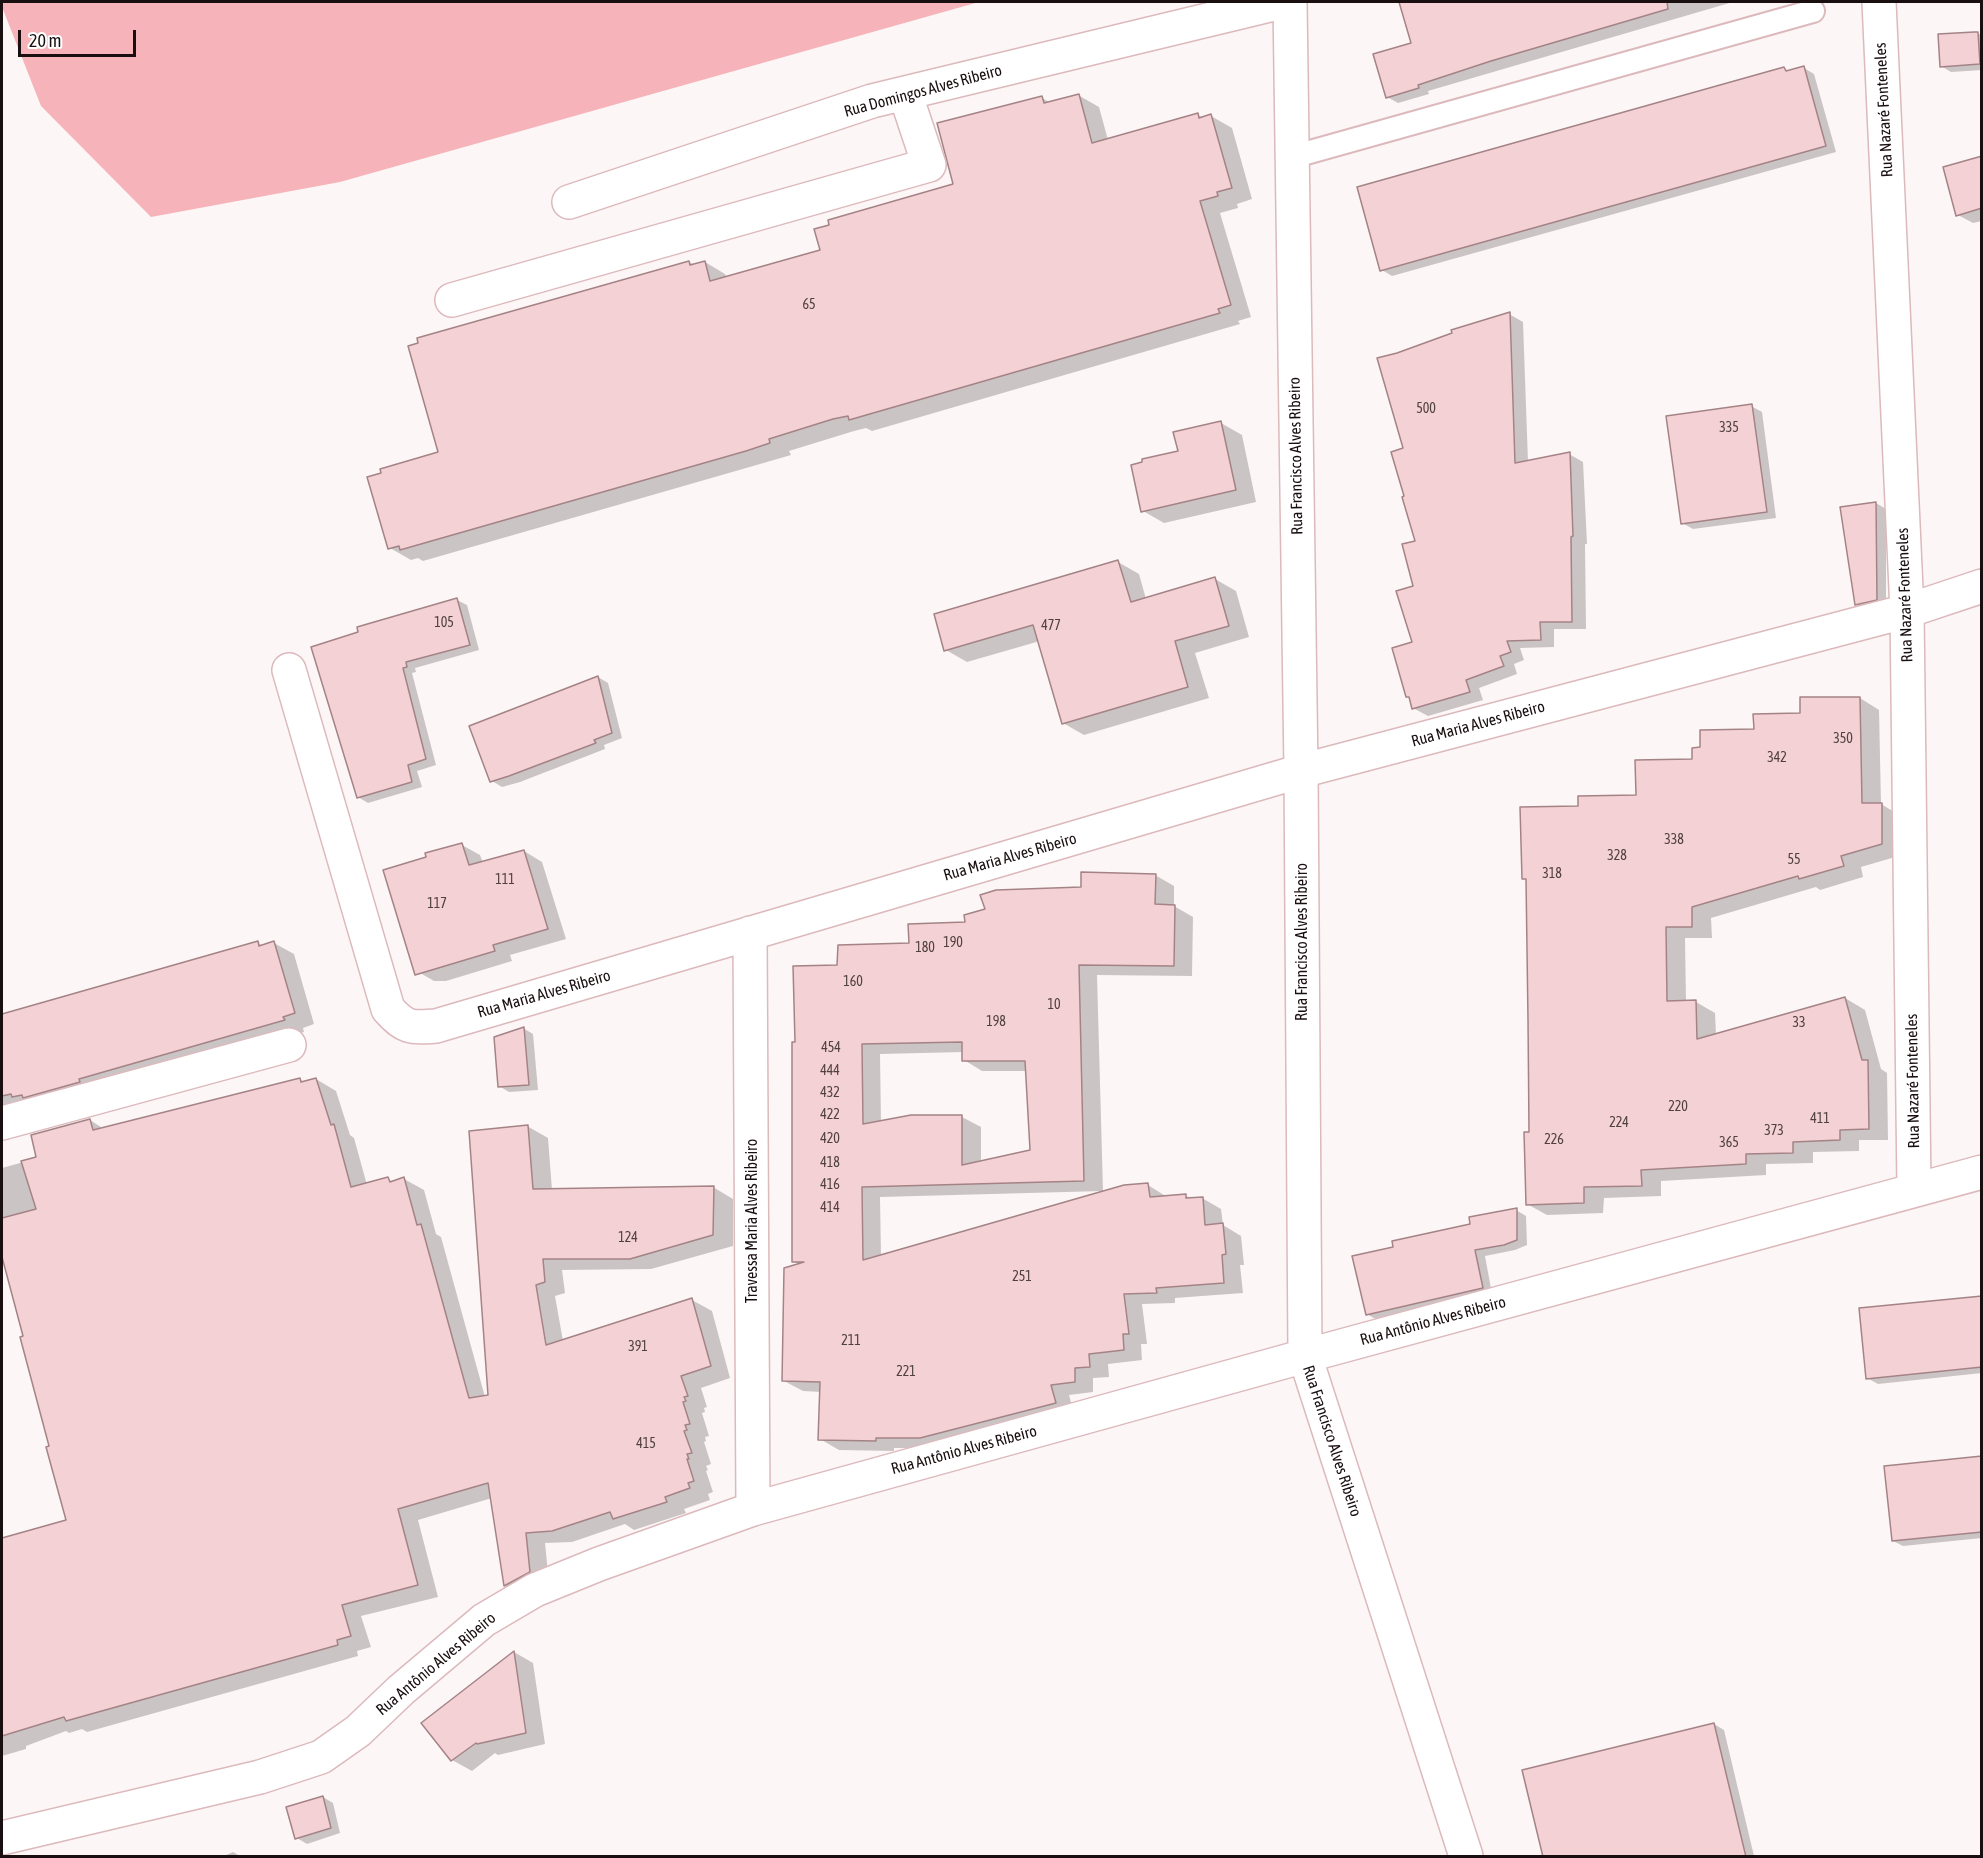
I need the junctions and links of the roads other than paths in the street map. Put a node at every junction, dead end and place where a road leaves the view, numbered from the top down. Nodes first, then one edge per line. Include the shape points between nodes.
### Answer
1 (1282, 2) edge
2 (1290, 2) edge
3 (1879, 2) edge
4 (1813, 11) dead end
5 (905, 93) junction
6 (1292, 157) junction
7 (569, 202) dead end
8 (452, 300) dead end
9 (1982, 586) edge
10 (1907, 611) junction
11 (289, 669) dead end
12 (1301, 771) junction
13 (750, 933) junction
14 (289, 1045) dead end
15 (2, 1124) edge
16 (1982, 1172) edge
17 (1914, 1190) junction
18 (1305, 1356) junction
19 (753, 1509) junction
20 (2, 1838) edge
21 (1466, 1857) edge

1 - 5 street, Rua Domingos Alves Ribeiro
2 - 6 street, Rua Francisco Alves Ribeiro
3 - 10 street, Rua Nazaré Fonteneles
4 - 6 lane
5 - 7 street, Rua Domingos Alves Ribeiro
5 - 8 street via 929,165
6 - 12 street, Rua Francisco Alves Ribeiro
9 - 10 street, Rua Maria Alves Ribeiro
10 - 12 street, Rua Maria Alves Ribeiro
10 - 17 street, Rua Nazaré Fonteneles
11 - 13 street, Rua Maria Alves Ribeiro via 388,1009 400,1023 413,1028 436,1026
12 - 13 street, Rua Maria Alves Ribeiro
12 - 18 street, Rua Francisco Alves Ribeiro
13 - 19 street, Travessa Maria Alves Ribeiro
14 - 15 street
16 - 17 street, Rua Antônio Alves Ribeiro
17 - 18 street, Rua Antônio Alves Ribeiro
18 - 19 street, Rua Antônio Alves Ribeiro
18 - 21 street, Rua Francisco Alves Ribeiro
19 - 20 street, Rua Antônio Alves Ribeiro via 534,1590 483,1620 358,1731 321,1757 260,1777

